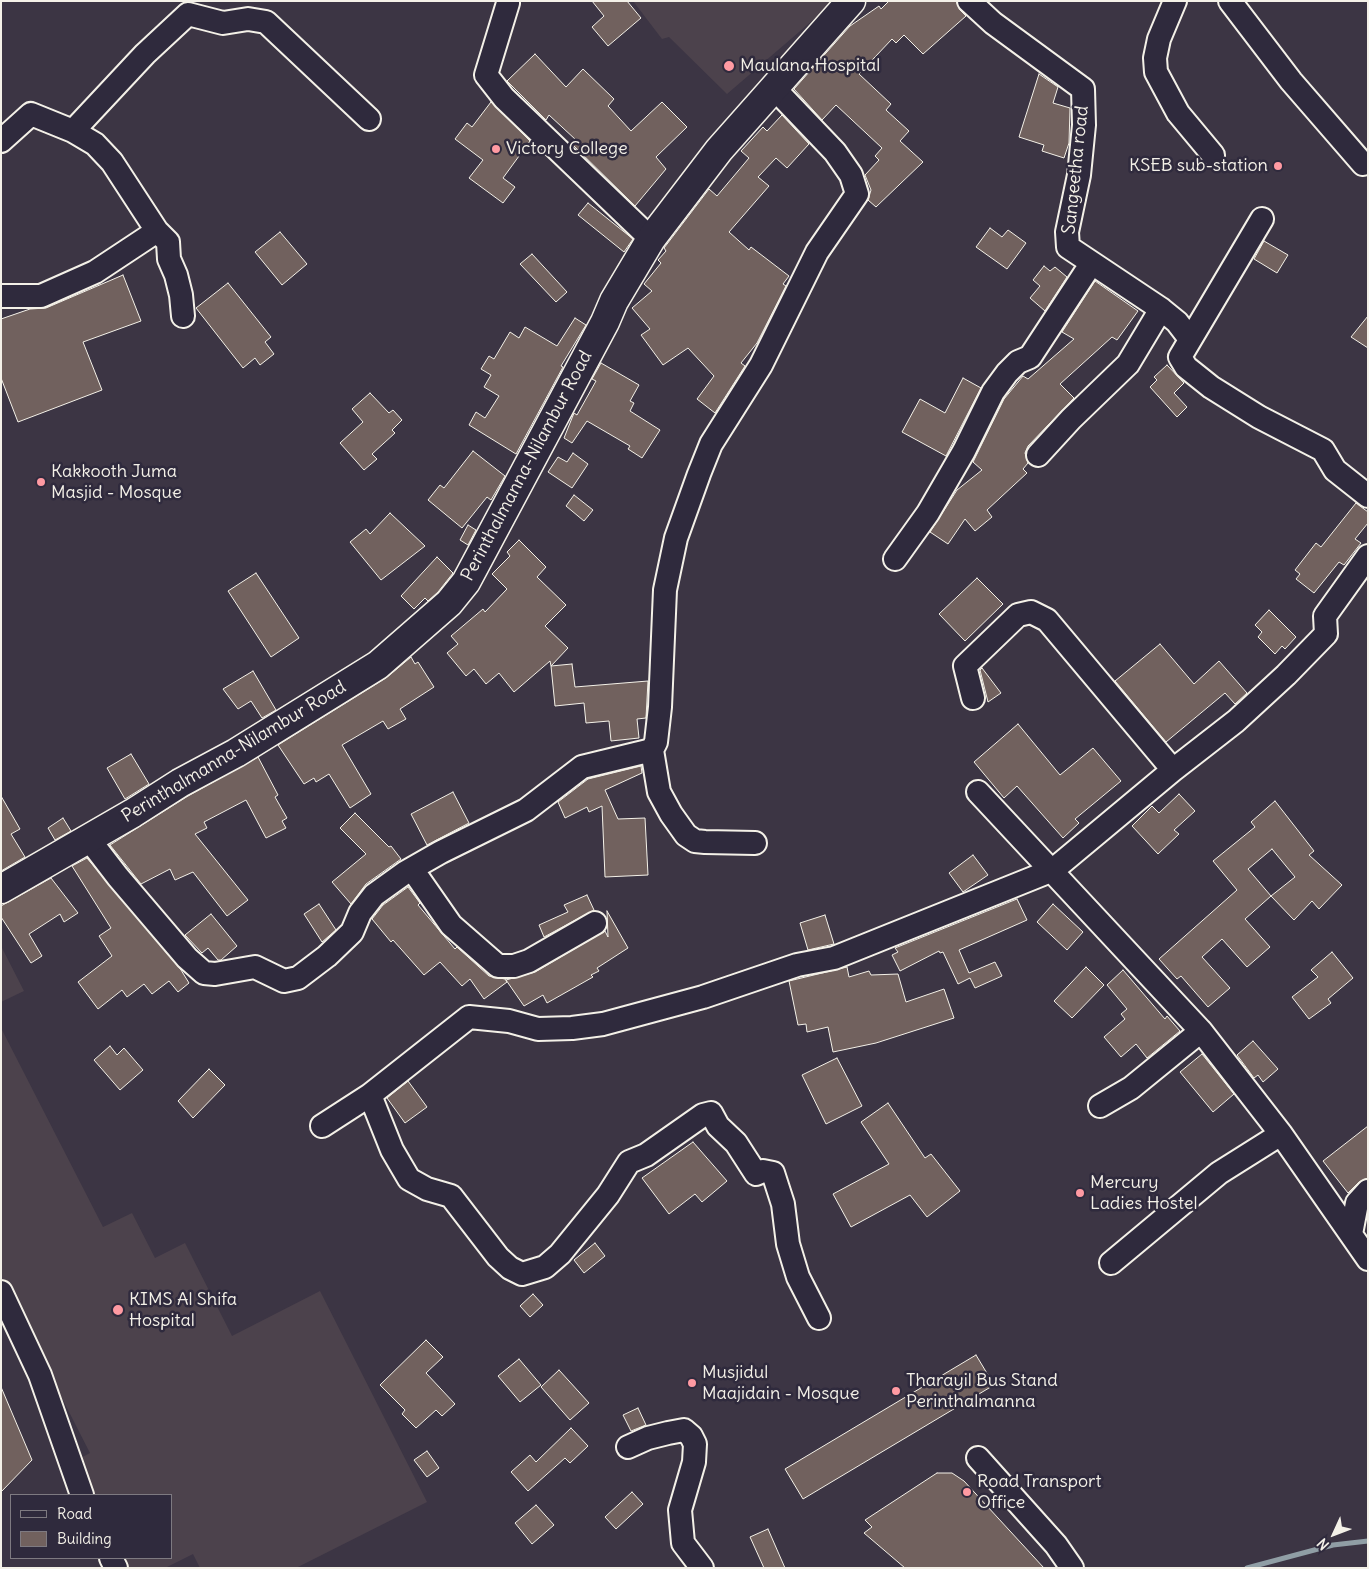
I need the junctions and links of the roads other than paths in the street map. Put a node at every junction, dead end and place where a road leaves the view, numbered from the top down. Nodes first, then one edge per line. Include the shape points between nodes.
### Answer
1 (851, 1) edge
2 (969, 1) edge
3 (1175, 1) edge
4 (1230, 1) edge
5 (508, 3) dead end
6 (773, 87) junction
7 (369, 118) dead end
8 (73, 131) junction
9 (1, 141) edge
10 (1213, 156) dead end
11 (1363, 164) dead end
12 (1262, 219) dead end
13 (157, 231) junction
14 (650, 239) junction
15 (1091, 264) junction
16 (1, 296) edge
17 (1161, 309) junction
18 (183, 316) dead end
19 (1190, 339) junction
20 (1038, 455) dead end
21 (1368, 496) edge
22 (1368, 556) edge
23 (895, 559) dead end
24 (974, 698) dead end
25 (652, 750) junction
26 (1173, 770) junction
27 (978, 792) dead end
28 (88, 838) junction
29 (755, 843) dead end
30 (412, 869) junction
31 (1052, 870) junction
32 (1, 889) edge
33 (595, 923) dead end
34 (1201, 1031) junction
35 (370, 1095) junction
36 (1100, 1106) dead end
37 (322, 1126) dead end
38 (1281, 1134) junction
39 (1368, 1190) edge
40 (1351, 1234) junction
41 (1368, 1259) edge
42 (1111, 1264) dead end
43 (1, 1292) edge
44 (819, 1318) dead end
45 (628, 1447) dead end
46 (978, 1458) dead end
47 (82, 1494) edge
48 (702, 1568) edge
49 (1072, 1568) edge

1 - 6 main road, Perinthalmanna-Nilambur Road
2 - 15 street, Sangeetha road via 993,23 1083,89 1084,125 1068,247
3 - 10 street via 1159,39 1156,72 1178,113
4 - 11 street via 1291,81
5 - 14 street via 486,74 504,98
6 - 14 main road, Perinthalmanna-Nilambur Road
6 - 25 street via 835,152 851,176 858,194 816,252 761,365 711,444 699,474 676,538 665,590 660,707
7 - 8 street via 266,22 248,19 223,23 188,14 145,54
8 - 9 street via 31,114
8 - 13 street via 95,144 112,162
12 - 19 street
13 - 16 street via 95,272 40,296
13 - 18 street via 168,242
14 - 28 main road, Perinthalmanna-Nilambur Road via 466,582 449,602 378,665 236,753
15 - 17 street
15 - 23 street via 1030,357 1012,367 994,392 928,513
17 - 19 street
17 - 20 street via 1128,364
19 - 21 street via 1180,357 1186,367 1259,417 1323,450 1335,470
22 - 26 street via 1325,616 1326,634 1322,640 1236,721
24 - 26 street via 965,666 1018,615 1031,612 1047,620
25 - 29 street via 659,792 686,835 695,841
25 - 30 street via 582,767 526,810
26 - 31 street
27 - 31 street
28 - 30 street via 187,958 204,973 210,974 255,967 284,981 298,978 352,932 360,913 374,895
28 - 32 main road, Perinthalmanna-Nilambur Road
30 - 33 street via 451,925 498,966 514,966 529,960
31 - 34 street
31 - 35 street via 834,958 603,1024 538,1029 469,1016
34 - 36 street via 1131,1088
34 - 38 street
35 - 37 street
35 - 44 street via 392,1150 409,1179 427,1189 451,1196 498,1257 522,1274 545,1267 560,1254 608,1196 629,1162 646,1155 710,1113 736,1143 756,1174 763,1171 773,1173 798,1277
38 - 40 street
38 - 42 street via 1220,1173
39 - 40 street via 1357,1203
40 - 41 street
43 - 47 street via 40,1375
45 - 48 street via 648,1438 684,1430 691,1436 695,1444 694,1462 680,1510 684,1543
46 - 49 street

